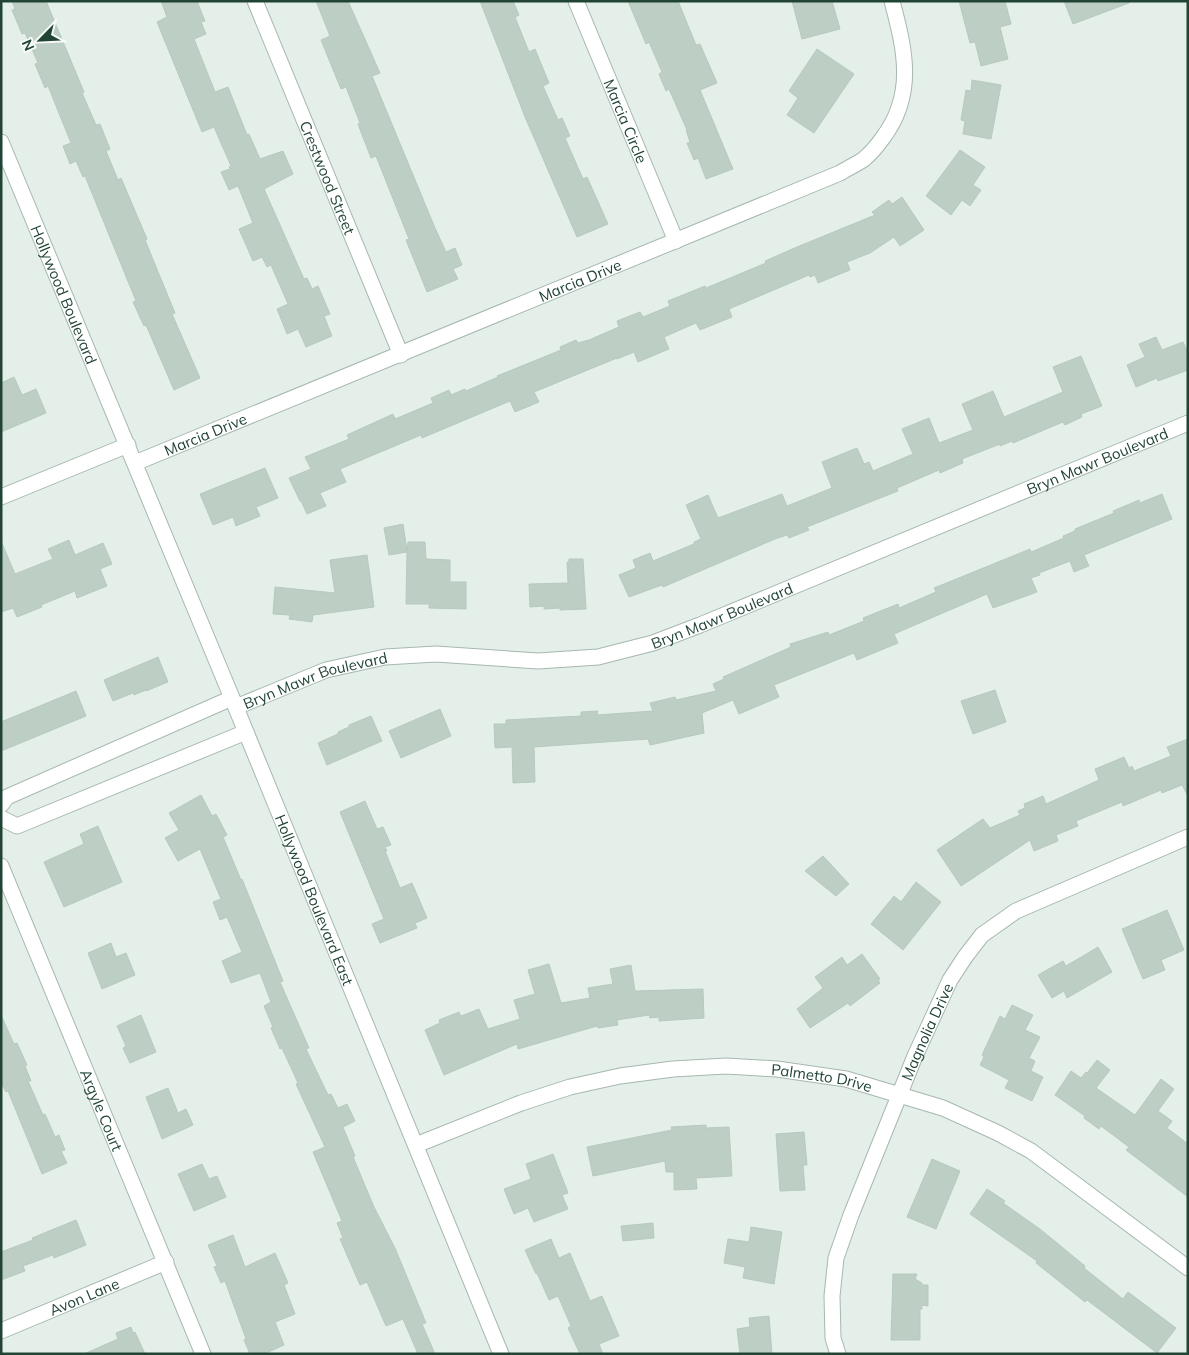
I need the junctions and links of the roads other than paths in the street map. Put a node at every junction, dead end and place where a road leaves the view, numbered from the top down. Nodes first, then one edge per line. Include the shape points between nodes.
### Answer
1 (255, 1) edge
2 (576, 1) edge
3 (892, 1) edge
4 (1, 142) edge
5 (6, 168) edge
6 (676, 242) junction
7 (401, 355) junction
8 (1188, 423) edge
9 (128, 445) junction
10 (135, 464) junction
11 (1, 497) edge
12 (234, 703) junction
13 (246, 732) junction
14 (1, 805) edge
15 (1, 818) edge
16 (1188, 838) edge
17 (1, 866) edge
18 (899, 1094) junction
19 (416, 1146) junction
20 (166, 1262) junction
21 (1188, 1268) edge
22 (1, 1331) edge
23 (204, 1354) edge
24 (501, 1354) edge
25 (838, 1354) edge

1 - 7 street, Crestwood Street
2 - 6 street, Marcia Circle
3 - 6 street, Marcia Drive via 902,41 904,88 899,110 874,149 840,173
4 - 5 street, Hollywood Boulevard
5 - 9 street, Hollywood Boulevard
6 - 7 street, Marcia Drive
7 - 10 street, Marcia Drive
8 - 12 street, Bryn Mawr Boulevard via 653,643 598,656 538,661 436,654 385,656 326,670
9 - 10 street, Hollywood Boulevard East
9 - 11 street
10 - 12 street, Hollywood Boulevard East
12 - 13 street, Hollywood Boulevard East
12 - 14 street, Bryn Mawr Boulevard via 7,797
13 - 15 street, Bryn Mawr Boulevard via 17,826
13 - 19 street, Hollywood Boulevard East
16 - 18 street, Magnolia Drive via 1016,911 982,936 950,980
17 - 20 street, Argyle Court
18 - 19 street, Palmetto Drive via 846,1079 777,1068 673,1069 570,1087 521,1103
18 - 21 street, Palmetto Drive via 943,1108 1031,1151
18 - 25 street, Magnolia Drive via 836,1258 832,1304 833,1338
19 - 24 street, Hollywood Boulevard East
20 - 22 street, Avon Lane
20 - 23 street, Argyle Court

